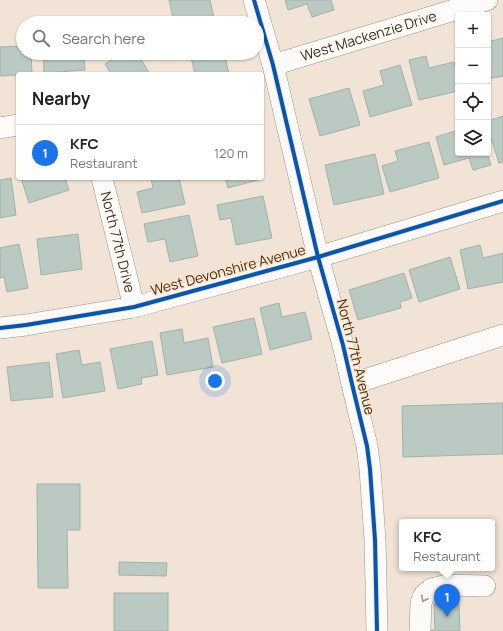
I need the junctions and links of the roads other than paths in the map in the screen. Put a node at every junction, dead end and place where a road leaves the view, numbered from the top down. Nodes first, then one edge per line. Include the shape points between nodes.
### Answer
1 (254, 0) edge
2 (487, 0) edge
3 (259, 16) edge
4 (264, 34) edge
5 (273, 65) junction
6 (16, 124) edge
7 (0, 128) edge
8 (102, 180) edge
9 (503, 201) edge
10 (318, 257) junction
11 (134, 307) junction
12 (0, 328) edge
13 (503, 336) edge
14 (352, 384) junction
15 (485, 586) dead end
16 (377, 631) edge
17 (420, 631) edge

1 - 3 street, North 77th Avenue
2 - 5 street, West Mackenzie Drive
4 - 5 street, North 77th Avenue
5 - 10 street, North 77th Avenue
6 - 7 street
8 - 11 street, North 77th Drive
9 - 10 street, West Devonshire Avenue
10 - 11 street, West Devonshire Avenue
10 - 14 street, North 77th Avenue
11 - 12 street, West Devonshire Avenue
13 - 14 street
14 - 16 street, North 77th Avenue via 370,469
15 -> 17 street via 448,586 431,589 424,595 421,603

